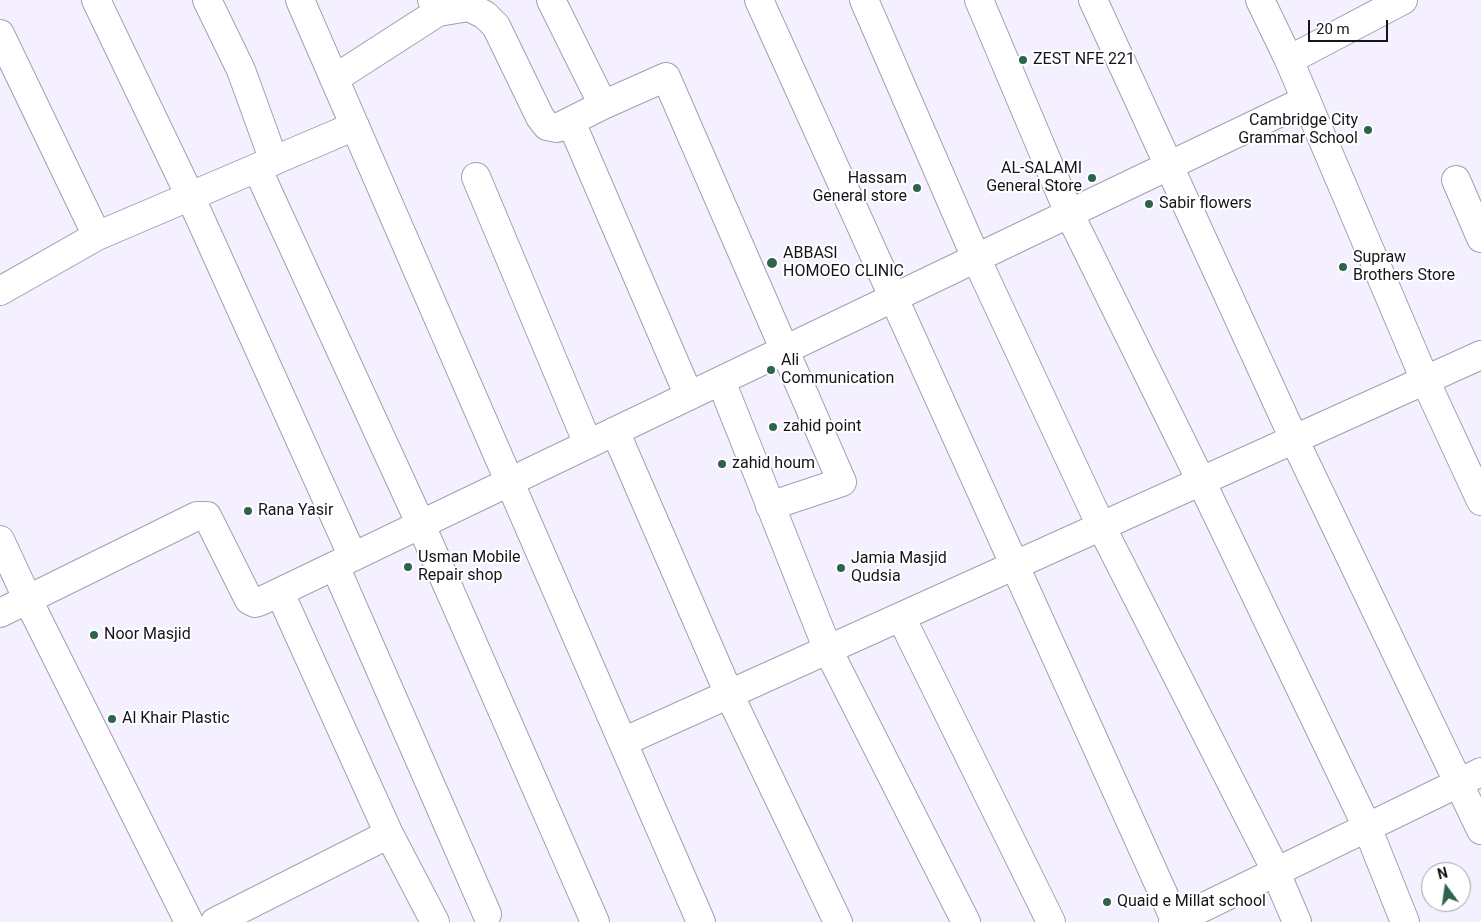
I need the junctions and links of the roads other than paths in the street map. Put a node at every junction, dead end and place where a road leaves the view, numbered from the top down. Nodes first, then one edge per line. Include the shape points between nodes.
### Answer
1 (96, 0) edge
2 (207, 0) edge
3 (300, 0) edge
4 (551, 0) edge
5 (759, 0) edge
6 (864, 0) edge
7 (979, 0) edge
8 (1093, 0) edge
9 (1260, 0) edge
10 (1403, 0) edge
11 (435, 6) edge
12 (0, 34) edge
13 (1289, 60) junction
14 (334, 80) junction
15 (1306, 100) junction
16 (603, 105) junction
17 (570, 122) junction
18 (355, 126) junction
19 (266, 164) junction
20 (1168, 166) junction
21 (476, 177) dead end
22 (1456, 180) dead end
23 (190, 196) junction
24 (1069, 213) junction
25 (97, 236) junction
26 (1481, 238) edge
27 (976, 258) junction
28 (1, 287) edge
29 (894, 298) junction
30 (786, 350) junction
31 (1481, 355) edge
32 (721, 380) junction
33 (1425, 380) junction
34 (689, 396) junction
35 (615, 431) junction
36 (1294, 439) junction
37 (588, 444) junction
38 (1201, 481) junction
39 (510, 482) junction
40 (1481, 501) edge
41 (770, 506) junction
42 (421, 524) junction
43 (1102, 526) junction
44 (0, 540) edge
45 (344, 561) junction
46 (1015, 565) junction
47 (280, 592) junction
48 (28, 600) junction
49 (0, 614) edge
50 (901, 617) junction
51 (828, 650) junction
52 (729, 694) junction
53 (623, 742) junction
54 (1470, 777) edge
55 (1367, 827) junction
56 (1481, 830) edge
57 (389, 834) junction
58 (1276, 872) junction
59 (487, 914) dead end
60 (226, 919) edge
61 (189, 922) edge
62 (435, 922) edge
63 (595, 922) edge
64 (701, 922) edge
65 (838, 922) edge
66 (966, 922) edge
67 (1051, 922) edge
68 (1175, 922) edge
69 (1297, 922) edge
70 (1405, 922) edge

1 - 23 street
2 - 19 street via 241,70
3 - 14 street
4 - 16 street
5 - 29 street
6 - 27 street
7 - 24 street
8 - 20 street
9 - 13 street
10 - 13 street
11 - 14 street
11 - 17 street via 469,7 485,15 496,26 547,126 557,128
12 - 25 street
13 - 15 street
14 - 18 street
15 - 20 street
15 - 33 street
16 - 17 street
16 - 30 street via 666,77
17 - 34 street
18 - 19 street
18 - 39 street
19 - 23 street
19 - 42 street
20 - 24 street
20 - 36 street
21 - 37 street
22 - 26 street
23 - 25 street
23 - 45 street
24 - 27 street
24 - 38 street
25 - 28 street
27 - 29 street
27 - 43 street
29 - 30 street
29 - 46 street
30 - 32 street
30 - 41 street via 842,482
31 - 33 street
32 - 34 street
32 - 41 street
33 - 36 street
33 - 40 street
34 - 35 street
35 - 37 street
35 - 52 street
36 - 38 street
36 - 54 street
37 - 39 street
38 - 43 street
38 - 55 street
39 - 42 street
39 - 53 street
41 - 51 street
42 - 45 street
42 - 63 street
43 - 46 street
43 - 58 street
44 - 48 street
45 - 47 street
45 - 59 street
46 - 50 street
46 - 68 street
47 - 48 street via 255,603 249,600 207,516 196,516
47 - 57 street
48 - 49 street
48 - 61 street
50 - 51 street
50 - 67 street
51 - 52 street
51 - 66 street
52 - 53 street
52 - 65 street
53 - 64 street
54 - 55 street
54 - 56 street
55 - 58 street
55 - 70 street
57 - 60 street
57 - 62 street
58 - 68 street
58 - 69 street

